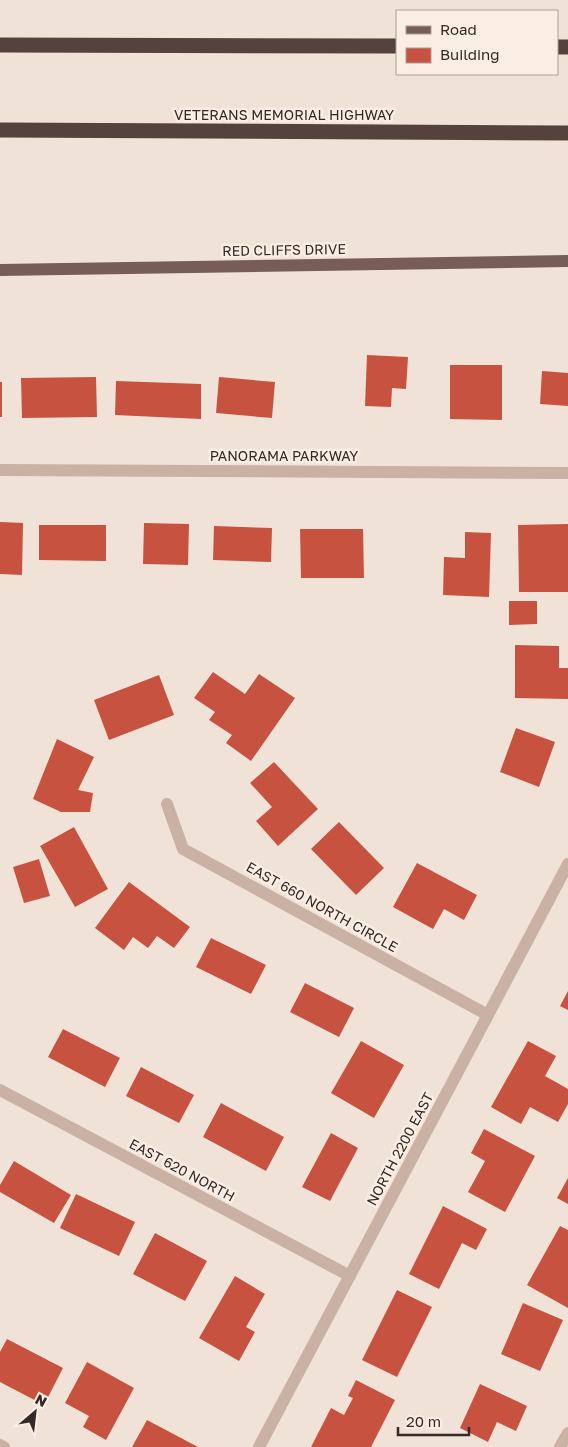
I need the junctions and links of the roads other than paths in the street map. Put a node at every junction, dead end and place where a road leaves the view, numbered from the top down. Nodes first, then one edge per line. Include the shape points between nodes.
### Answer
1 (0, 44) edge
2 (396, 46) edge
3 (0, 130) edge
4 (568, 133) edge
5 (568, 261) edge
6 (0, 270) edge
7 (0, 470) edge
8 (568, 472) edge
9 (168, 804) dead end
10 (568, 864) edge
11 (488, 1015) junction
12 (0, 1090) edge
13 (350, 1276) junction
14 (568, 1433) edge
15 (0, 1445) edge
16 (4, 1447) edge
17 (259, 1447) edge
18 (560, 1447) edge

1 - 2 highway
3 - 4 highway, VETERANS MEMORIAL HIGHWAY
5 - 6 main road, RED CLIFFS DRIVE
7 - 8 street, PANORAMA PARKWAY
9 - 11 street, EAST 660 NORTH CIRCLE via 183,849
10 - 11 street, NORTH 2200 EAST
11 - 13 street, NORTH 2200 EAST
12 - 13 street, EAST 620 NORTH
13 - 17 street, NORTH 2200 EAST
14 - 18 street
15 - 16 street

